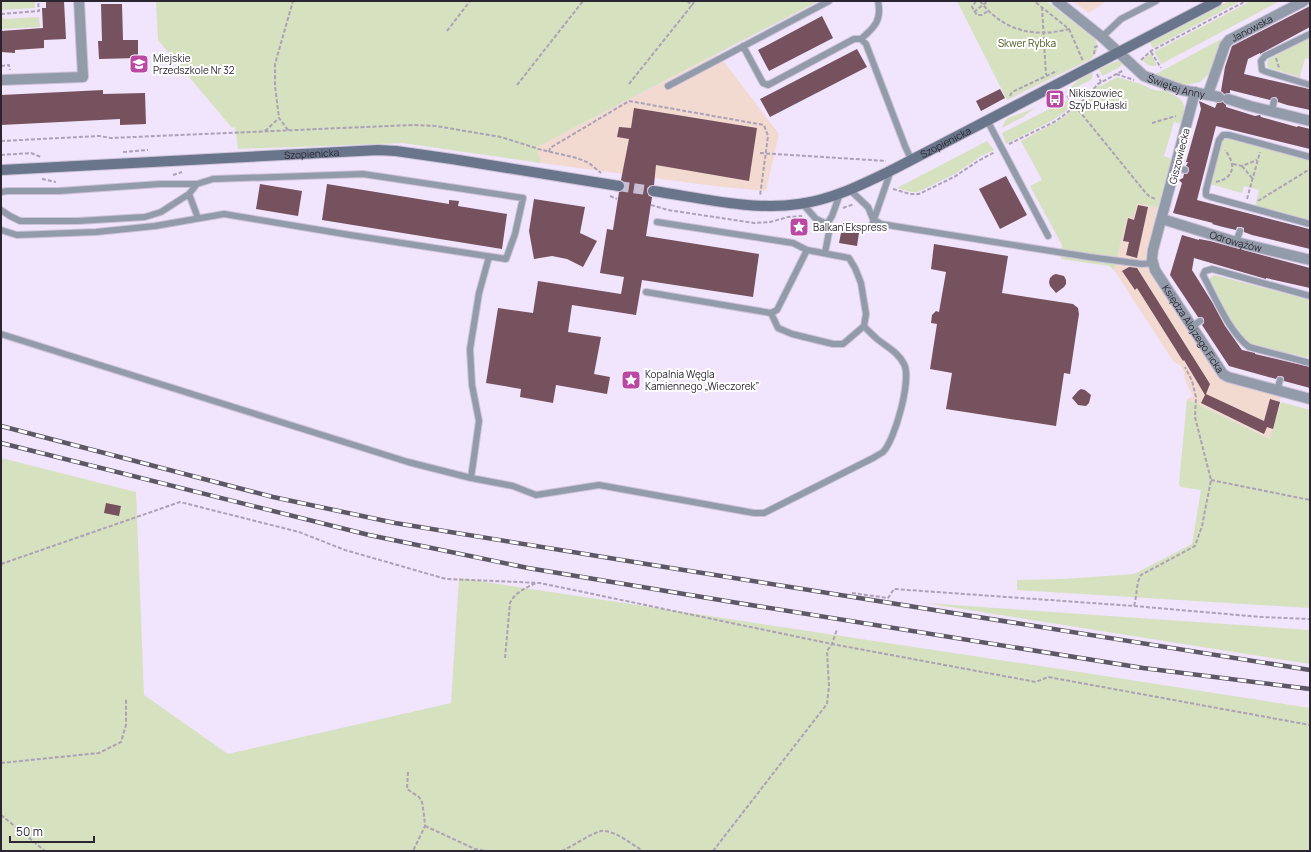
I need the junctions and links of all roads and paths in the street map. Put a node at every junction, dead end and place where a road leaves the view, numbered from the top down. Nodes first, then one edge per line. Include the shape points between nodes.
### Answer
1 (38, 1) edge
2 (78, 1) edge
3 (293, 1) edge
4 (470, 1) edge
5 (583, 1) edge
6 (687, 1) edge
7 (695, 1) edge
8 (829, 1) edge
9 (878, 1) edge
10 (976, 1) edge
11 (980, 1) edge
12 (988, 1) edge
13 (1034, 1) edge
14 (1057, 1) edge
15 (1156, 1) edge
16 (1217, 1) edge
17 (1246, 1) edge
18 (1304, 1) edge
19 (692, 5) junction
20 (983, 5) junction
21 (1042, 7) junction
22 (988, 11) junction
23 (974, 12) junction
24 (1, 14) edge
25 (1069, 29) junction
26 (447, 31) dead end
27 (1044, 34) junction
28 (1310, 34) edge
29 (862, 39) junction
30 (1104, 39) junction
31 (743, 46) junction
32 (1151, 51) junction
33 (1120, 52) junction
34 (1274, 52) junction
35 (1094, 55) dead end
36 (1089, 59) dead end
37 (1140, 61) dead end
38 (1161, 68) dead end
39 (1063, 69) dead end
40 (1128, 69) dead end
41 (1095, 71) dead end
42 (1116, 74) junction
43 (1046, 76) junction
44 (1280, 76) junction
45 (1, 80) edge
46 (1140, 82) dead end
47 (629, 84) dead end
48 (517, 85) dead end
49 (1310, 85) edge
50 (668, 86) dead end
51 (1195, 92) junction
52 (1208, 94) junction
53 (1067, 96) dead end
54 (1009, 98) dead end
55 (1176, 116) dead end
56 (279, 118) junction
57 (987, 120) junction
58 (1310, 121) edge
59 (1152, 123) dead end
60 (288, 130) junction
61 (264, 131) junction
62 (1, 141) edge
63 (1262, 144) junction
64 (1218, 146) junction
65 (148, 150) dead end
66 (118, 152) dead end
67 (548, 152) junction
68 (760, 153) dead end
69 (765, 153) junction
70 (1, 155) edge
71 (47, 157) dead end
72 (1310, 157) edge
73 (911, 159) junction
74 (1257, 160) junction
75 (1233, 164) junction
76 (1242, 166) junction
77 (887, 167) junction
78 (1310, 169) edge
79 (1, 170) edge
80 (1203, 175) dead end
81 (603, 176) dead end
82 (1252, 178) junction
83 (1209, 179) junction
84 (197, 184) junction
85 (619, 186) tunnel mouth
86 (654, 191) tunnel mouth
87 (1, 192) edge
88 (845, 192) junction
89 (189, 194) junction
90 (754, 197) dead end
91 (760, 197) junction
92 (766, 197) dead end
93 (1166, 203) junction
94 (802, 204) junction
95 (652, 205) dead end
96 (1253, 208) junction
97 (1244, 209) junction
98 (1, 210) edge
99 (198, 218) junction
100 (780, 220) dead end
101 (873, 220) junction
102 (1162, 220) junction
103 (657, 222) dead end
104 (827, 224) junction
105 (1310, 224) edge
106 (871, 228) dead end
107 (1, 230) edge
108 (1240, 231) dead end
109 (1048, 236) dead end
110 (1240, 245) junction
111 (807, 250) junction
112 (825, 254) junction
113 (489, 258) junction
114 (1310, 260) edge
115 (1153, 263) junction
116 (646, 292) dead end
117 (1310, 296) edge
118 (771, 313) junction
119 (1200, 321) dead end
120 (864, 326) junction
121 (1191, 327) junction
122 (1, 334) edge
123 (1310, 363) edge
124 (1185, 367) dead end
125 (1280, 380) dead end
126 (1277, 391) junction
127 (1310, 399) edge
128 (471, 478) junction
129 (1211, 480) junction
130 (1310, 500) edge
131 (1, 564) edge
132 (540, 583) junction
133 (852, 593) dead end
134 (1134, 606) junction
135 (1310, 619) edge
136 (837, 629) dead end
137 (832, 644) junction
138 (505, 658) dead end
139 (126, 699) dead end
140 (1310, 725) edge
141 (1, 763) edge
142 (408, 772) dead end
143 (1, 815) edge
144 (425, 826) junction
145 (45, 851) edge
146 (413, 851) edge
147 (485, 851) edge
148 (562, 851) edge
149 (643, 851) edge
150 (713, 851) edge

1 - 24 path via 38,12
2 - 45 street via 83,77
3 - 56 path via 275,64
4 - 26 path
5 - 48 path
6 - 19 path
7 - 19 path
8 - 31 lane
9 - 29 lane via 878,21
10 - 23 path via 972,7
11 - 20 path
12 - 20 path
13 - 21 path
14 - 30 street, Świętej Anny
15 - 30 lane via 1121,19
16 - 33 street, Szopienicka
17 - 32 path
18 - 52 street, Janowska via 1278,19 1233,37 1225,45
19 - 47 path
20 - 22 path
20 - 23 path
21 - 25 path
21 - 27 path
22 - 23 path via 979,16
22 - 27 path via 1009,26
25 - 27 path
25 - 36 path via 1083,62
27 - 43 path
28 - 34 lane via 1289,41
29 - 31 lane via 854,39 768,85 763,83
29 - 73 lane
30 - 33 street, Świętej Anny
30 - 35 path via 1095,47
31 - 50 lane
32 - 37 path
32 - 38 path
33 - 51 street, Świętej Anny via 1144,76
33 - 57 street, Szopienicka
34 - 44 path
34 - 44 lane via 1265,56 1261,66 1262,70
39 - 43 path
40 - 42 path
41 - 42 path via 1101,82
42 - 46 path
43 - 54 path via 1012,92
44 - 49 lane
51 - 52 street, Świętej Anny
51 - 93 street, Giszowiecka via 1181,169
52 - 58 street, Świętej Anny via 1224,98 1249,110 1273,105
53 - 93 path via 1145,192 1150,197
55 - 59 path
56 - 60 path
56 - 61 path
57 - 73 street, Szopienicka
57 - 109 lane
60 - 61 path
60 - 67 path via 436,126 501,137
61 - 62 path
63 - 64 lane via 1242,135 1223,135
63 - 72 lane
63 - 74 path
64 - 75 path via 1226,150
64 - 83 lane
65 - 66 path
67 - 69 path via 550,148 630,102 764,125 768,136
67 - 81 path via 589,163
68 - 69 path
69 - 77 path via 890,161
69 - 91 path
70 - 71 path via 31,153
73 - 77 street, Szopienicka
74 - 76 path
74 - 82 path
75 - 76 path
75 - 83 path via 1230,174 1221,181
76 - 82 path
77 - 88 street, Szopienicka
77 - 101 lane
78 - 96 path via 1255,203
79 - 85 street, Szopienicka via 378,150 452,159
80 - 83 lane
82 - 97 path
83 - 97 lane via 1206,195
84 - 87 lane
84 - 89 lane
84 - 113 lane via 213,179 363,174 523,198 506,259
86 - 94 street, Szopienicka via 752,205
88 - 94 street, Szopienicka
88 - 101 lane via 868,207
88 - 104 lane
89 - 98 lane via 161,212 145,217 20,221
89 - 99 lane
90 - 91 path
91 - 92 path
93 - 102 street, Giszowiecka
94 - 104 lane via 816,219
95 - 100 path via 668,210 748,222
96 - 97 lane
96 - 105 lane
99 - 107 lane via 155,226 96,232 17,235
99 - 113 lane via 224,214
101 - 106 lane
101 - 115 lane via 881,224 1089,257 1142,264
102 - 110 street, Odrowążów
102 - 115 street
103 - 111 lane via 793,243
104 - 112 lane
108 - 110 lane
110 - 114 street, Odrowążów
111 - 112 lane
111 - 118 lane via 777,310
112 - 120 lane via 848,258 855,268 861,283 866,314
113 - 128 lane via 479,293 470,349 472,385 479,421
115 - 121 street, Księdza Alojzego Ficka via 1158,277
116 - 118 lane
117 - 123 lane via 1235,272 1212,269 1205,271 1203,275 1219,310 1236,335 1249,347 1285,359
118 - 120 lane via 778,328 833,344 843,344
119 - 121 lane
120 - 128 lane via 898,355 905,365 905,391 892,437 884,451 873,458 764,514 599,485 536,495 513,486
121 - 126 street, Księdza Alojzego Ficka via 1223,374
122 - 128 lane via 408,462
124 - 129 path via 1196,397 1195,417
125 - 126 lane
126 - 127 street, Księdza Alojzego Ficka
129 - 130 path
129 - 134 path via 1202,526 1195,546 1141,575 1138,579
131 - 132 path via 180,502 299,532 345,550 446,579
132 - 137 path
132 - 138 path via 520,591 510,603
133 - 134 path via 888,598 894,589
134 - 135 path
136 - 137 path
137 - 140 path via 1036,682 1048,677
137 - 150 path via 827,651 828,704
139 - 141 path via 126,725 121,742 99,753
142 - 144 path via 407,788 422,802
143 - 145 path
144 - 146 path
144 - 147 path
148 - 149 path via 602,831 617,835

